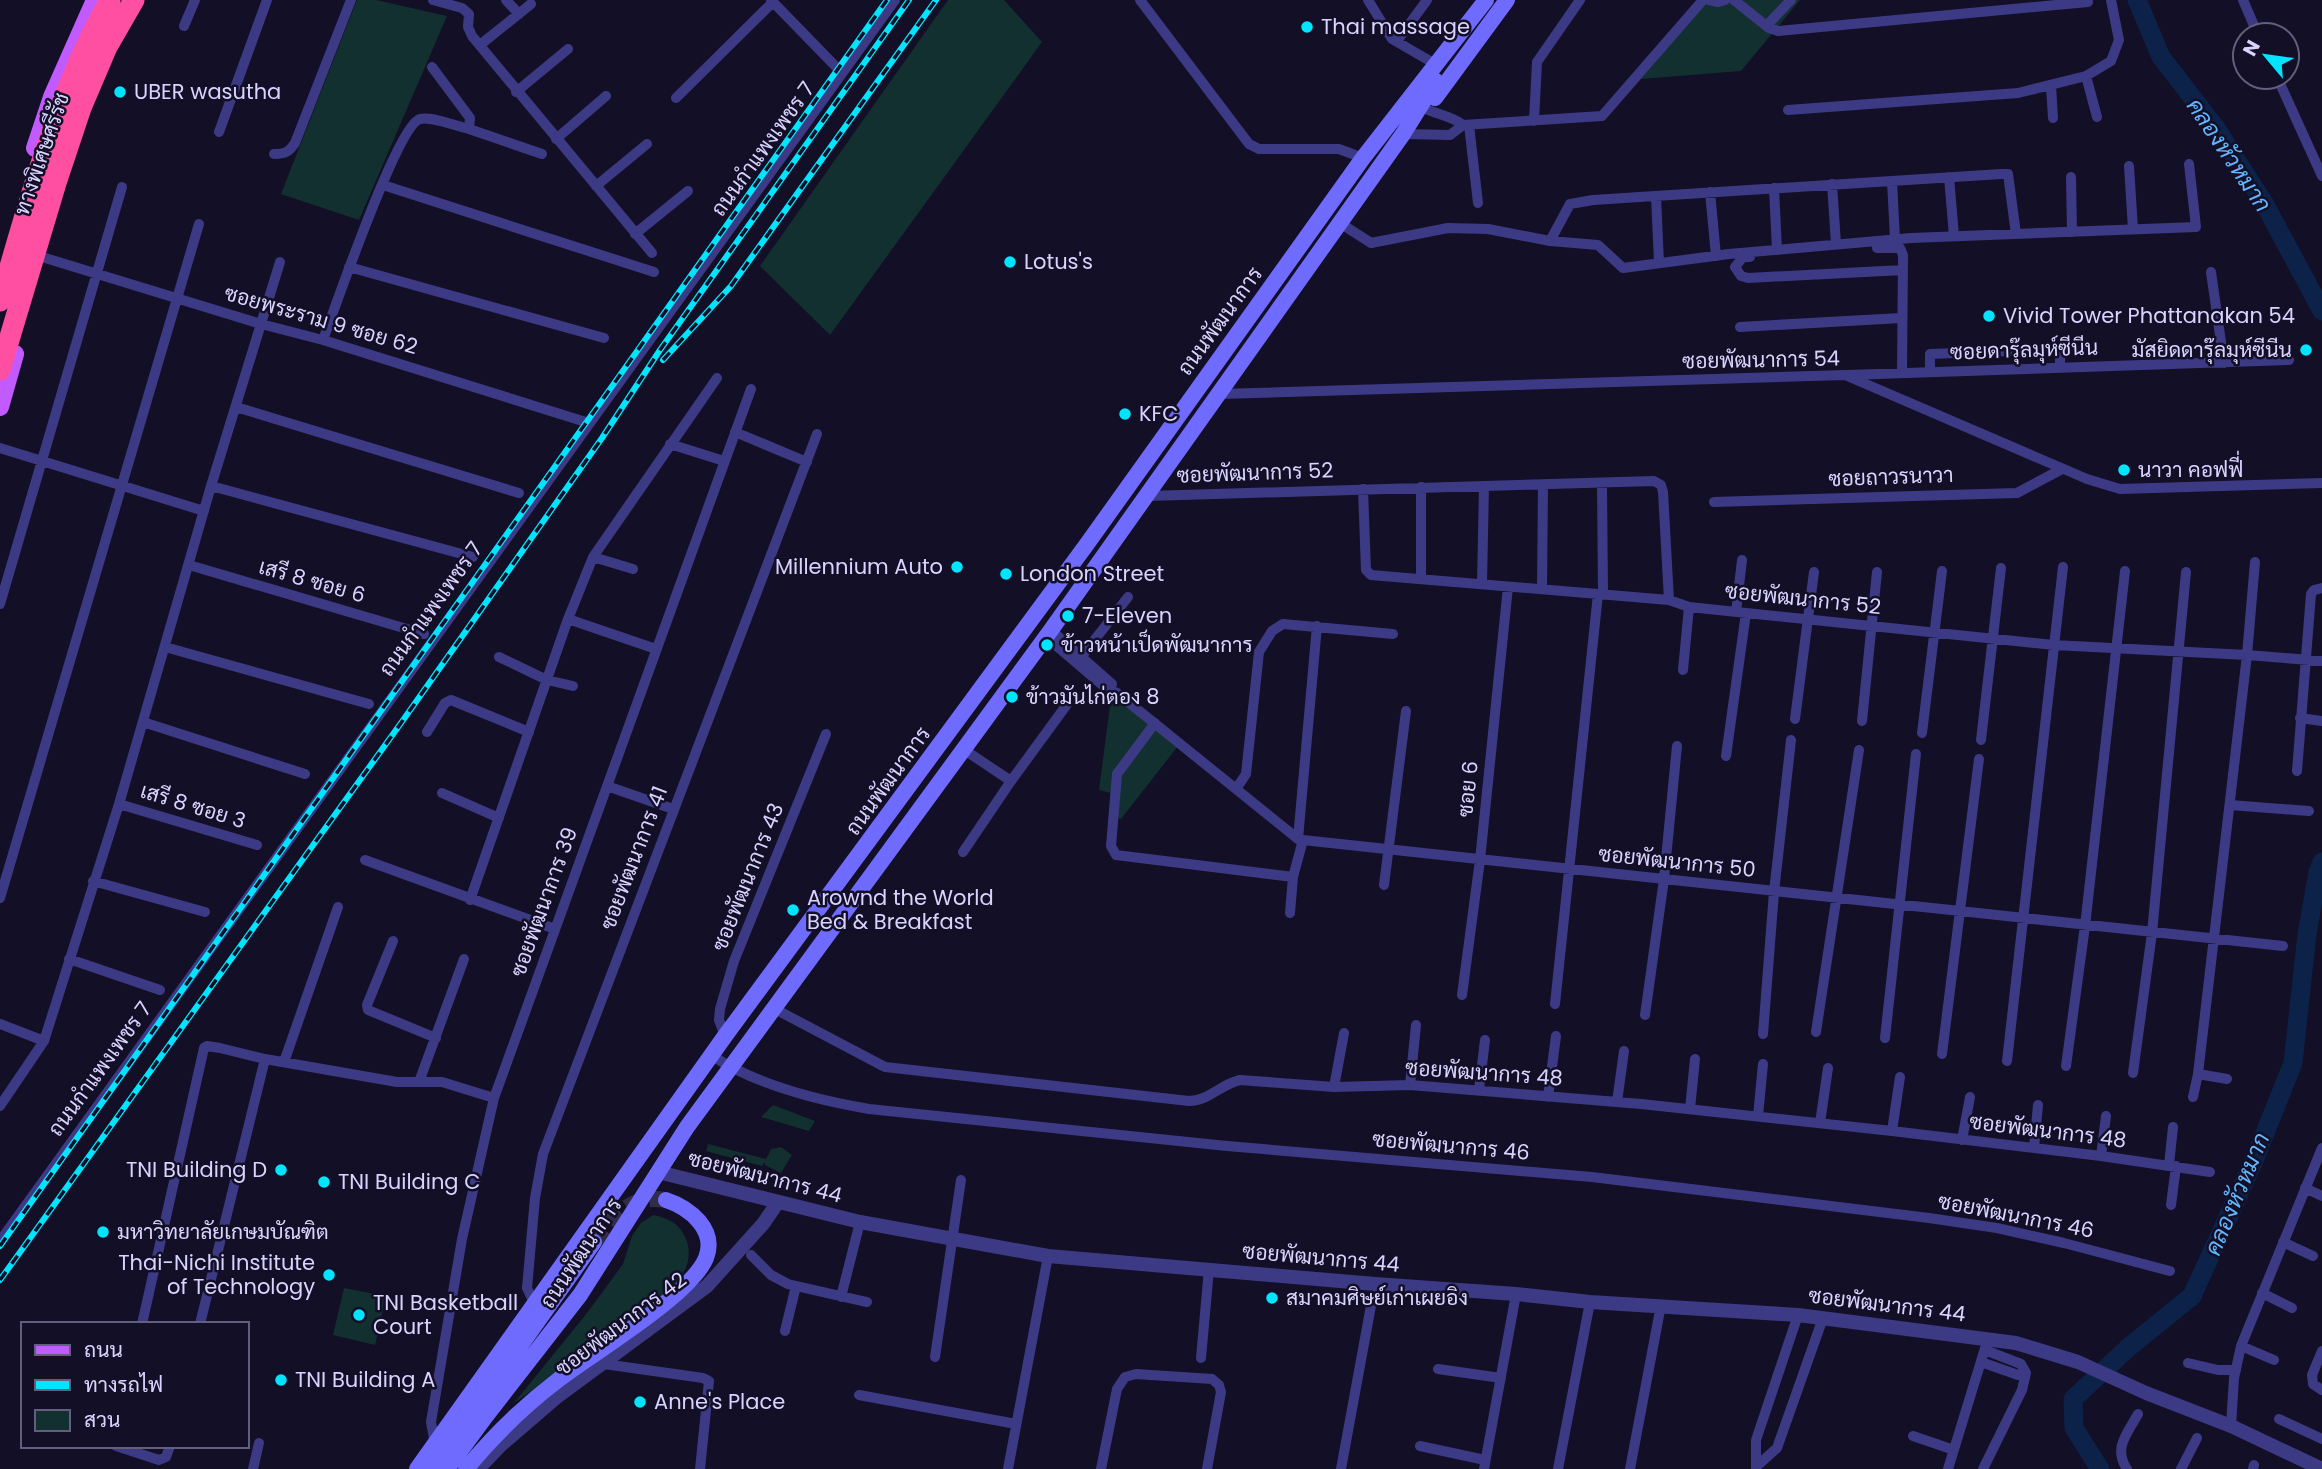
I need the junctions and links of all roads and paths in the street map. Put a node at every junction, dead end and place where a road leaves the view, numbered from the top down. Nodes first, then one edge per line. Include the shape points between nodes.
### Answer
1 (195, 0) edge
2 (267, 0) edge
3 (351, 0) edge
4 (433, 0) edge
5 (506, 0) edge
6 (895, 0) edge
7 (1140, 0) edge
8 (1368, 0) edge
9 (1426, 0) edge
10 (1475, 0) edge
11 (1486, 0) edge
12 (1496, 0) edge
13 (1507, 0) edge
14 (1580, 0) edge
15 (1703, 0) edge
16 (1709, 0) edge
17 (1725, 0) edge
18 (1734, 0) edge
19 (1791, 0) edge
20 (2111, 0) edge
21 (2243, 0) edge
22 (105, 1) edge
23 (138, 1) edge
24 (772, 1) edge
25 (2088, 2) edge
26 (531, 4) dead end
27 (1995, 5) edge
28 (519, 14) junction
29 (2252, 21) edge
30 (184, 26) dead end
31 (1766, 26) junction
32 (1397, 41) junction
33 (480, 45) junction
34 (568, 49) dead end
35 (1430, 61) junction
36 (432, 67) dead end
37 (842, 73) junction
38 (2087, 76) junction
39 (2051, 86) junction
40 (2283, 91) edge
41 (516, 92) junction
42 (606, 96) dead end
43 (676, 98) dead end
44 (1426, 109) junction
45 (1788, 110) dead end
46 (2097, 117) dead end
47 (1393, 118) junction
48 (2053, 118) dead end
49 (1534, 121) junction
50 (1466, 125) junction
51 (469, 129) junction
52 (219, 132) dead end
53 (1404, 134) junction
54 (556, 138) junction
55 (647, 144) dead end
56 (542, 153) dead end
57 (274, 154) dead end
58 (1363, 158) junction
59 (2189, 164) dead end
60 (2129, 166) dead end
61 (2322, 176) edge
62 (1948, 177) junction
63 (2071, 177) dead end
64 (1892, 181) junction
65 (1832, 184) junction
66 (383, 185) junction
67 (596, 186) junction
68 (122, 187) dead end
69 (1774, 188) junction
70 (688, 191) dead end
71 (1710, 192) junction
72 (1656, 196) junction
73 (1478, 203) dead end
74 (1340, 223) junction
75 (199, 224) dead end
76 (2133, 229) junction
77 (2072, 232) junction
78 (635, 234) junction
79 (2016, 234) junction
80 (1954, 236) junction
81 (1895, 239) junction
82 (1550, 241) junction
83 (1836, 244) junction
84 (1777, 250) junction
85 (652, 253) dead end
86 (1716, 256) junction
87 (42, 257) junction
88 (280, 262) dead end
89 (1659, 264) junction
90 (0, 265) edge
91 (349, 267) junction
92 (1903, 270) junction
93 (654, 272) dead end
94 (2211, 272) dead end
95 (96, 274) junction
96 (177, 298) junction
97 (0, 301) edge
98 (1901, 318) junction
99 (261, 324) junction
100 (1740, 327) dead end
101 (604, 338) dead end
102 (323, 340) junction
103 (2288, 360) dead end
104 (2224, 363) junction
105 (2060, 368) junction
106 (0, 370) edge
107 (1930, 372) junction
108 (1902, 373) junction
109 (1844, 375) junction
110 (718, 379) dead end
111 (751, 389) dead end
112 (1220, 394) junction
113 (0, 407) edge
114 (236, 407) junction
115 (589, 423) junction
116 (735, 432) junction
117 (817, 434) dead end
118 (670, 444) junction
119 (0, 448) edge
120 (43, 461) junction
121 (724, 461) junction
122 (807, 462) junction
123 (2063, 468) junction
124 (2322, 483) edge
125 (1601, 484) junction
126 (1543, 485) junction
127 (121, 486) junction
128 (211, 486) junction
129 (1421, 486) junction
130 (1484, 486) junction
131 (1363, 489) junction
132 (519, 493) dead end
133 (1148, 496) junction
134 (1714, 502) dead end
135 (204, 511) junction
136 (473, 557) dead end
137 (593, 557) junction
138 (1742, 560) dead end
139 (2255, 562) dead end
140 (189, 565) junction
141 (2063, 567) dead end
142 (2001, 568) dead end
143 (633, 569) dead end
144 (1942, 571) dead end
145 (2125, 571) dead end
146 (1814, 572) dead end
147 (1877, 572) dead end
148 (2186, 572) dead end
149 (1422, 579) junction
150 (1482, 584) junction
151 (1508, 587) junction
152 (1542, 589) junction
153 (2322, 589) edge
154 (1601, 594) junction
155 (1128, 597) dead end
156 (1669, 600) junction
157 (0, 604) edge
158 (1689, 607) junction
159 (1741, 612) junction
160 (568, 619) junction
161 (1808, 619) junction
162 (1317, 626) junction
163 (1872, 626) junction
164 (1934, 632) junction
165 (1049, 633) junction
166 (424, 634) dead end
167 (1393, 634) dead end
168 (1993, 638) junction
169 (2054, 645) junction
170 (165, 647) junction
171 (656, 649) junction
172 (2116, 649) junction
173 (2180, 653) junction
174 (2248, 654) junction
175 (499, 656) dead end
176 (1082, 656) junction
177 (2306, 659) junction
178 (2322, 661) edge
179 (1683, 670) dead end
180 (547, 680) junction
181 (573, 686) dead end
182 (1117, 693) junction
183 (1068, 703) dead end
184 (369, 704) dead end
185 (1406, 711) dead end
186 (2300, 718) junction
187 (1795, 719) dead end
188 (1862, 721) dead end
189 (2322, 721) edge
190 (143, 722) junction
191 (1154, 723) junction
192 (427, 732) dead end
193 (529, 733) junction
194 (1922, 733) dead end
195 (826, 734) dead end
196 (1791, 740) dead end
197 (1981, 740) dead end
198 (1677, 746) dead end
199 (963, 749) junction
200 (1859, 750) dead end
201 (1916, 754) dead end
202 (1726, 756) dead end
203 (1979, 759) dead end
204 (2297, 771) dead end
205 (305, 774) dead end
206 (1011, 781) junction
207 (607, 786) junction
208 (1236, 789) junction
209 (442, 793) dead end
210 (119, 804) junction
211 (2230, 805) junction
212 (674, 809) junction
213 (2309, 811) dead end
214 (499, 818) junction
215 (1301, 839) junction
216 (257, 845) dead end
217 (1389, 849) junction
218 (963, 852) dead end
219 (365, 860) dead end
220 (1480, 860) junction
221 (1568, 869) junction
222 (1293, 877) junction
223 (1664, 879) junction
224 (93, 881) junction
225 (1384, 885) dead end
226 (1774, 892) junction
227 (0, 898) edge
228 (1837, 898) junction
229 (470, 900) junction
230 (1899, 905) junction
231 (338, 907) dead end
232 (205, 912) dead end
233 (1960, 912) junction
234 (1290, 913) dead end
235 (2025, 919) junction
236 (2085, 926) junction
237 (555, 929) junction
238 (2152, 933) junction
239 (2214, 940) junction
240 (393, 941) dead end
241 (2283, 946) dead end
242 (69, 959) junction
243 (464, 959) dead end
244 (160, 990) dead end
245 (1462, 995) dead end
246 (1555, 1004) dead end
247 (773, 1008) junction
248 (1645, 1014) dead end
249 (0, 1024) edge
250 (1416, 1025) dead end
251 (1816, 1032) dead end
252 (1344, 1033) dead end
253 (1763, 1034) dead end
254 (725, 1036) junction
255 (1556, 1036) dead end
256 (436, 1038) junction
257 (1885, 1038) dead end
258 (1485, 1040) dead end
259 (44, 1041) junction
260 (1624, 1051) dead end
261 (1942, 1054) dead end
262 (711, 1055) junction
263 (265, 1059) junction
264 (1695, 1059) dead end
265 (2007, 1061) dead end
266 (284, 1062) junction
267 (1763, 1065) dead end
268 (2066, 1066) dead end
269 (730, 1067) junction
270 (1828, 1068) dead end
271 (2133, 1073) dead end
272 (2198, 1074) junction
273 (1900, 1077) dead end
274 (2227, 1079) dead end
275 (419, 1082) junction
276 (1410, 1085) junction
277 (1334, 1087) junction
278 (1479, 1090) junction
279 (1548, 1097) junction
280 (1970, 1097) dead end
281 (2193, 1097) dead end
282 (494, 1098) junction
283 (1617, 1102) junction
284 (2038, 1105) dead end
285 (0, 1106) edge
286 (1690, 1109) junction
287 (1758, 1116) junction
288 (2106, 1116) dead end
289 (1820, 1123) junction
290 (2173, 1127) dead end
291 (1892, 1131) junction
292 (1962, 1140) junction
293 (2034, 1148) junction
294 (2322, 1148) edge
295 (2101, 1156) junction
296 (2172, 1166) junction
297 (658, 1172) junction
298 (2210, 1172) dead end
299 (961, 1180) dead end
300 (2305, 1188) junction
301 (2322, 1196) edge
302 (666, 1199) tunnel mouth
303 (778, 1202) junction
304 (2171, 1205) dead end
305 (860, 1222) junction
306 (952, 1240) junction
307 (0, 1241) edge
308 (594, 1242) tunnel mouth
309 (2283, 1242) junction
310 (751, 1255) dead end
311 (1048, 1256) junction
312 (2313, 1256) dead end
313 (1209, 1269) junction
314 (2170, 1271) dead end
315 (1375, 1284) junction
316 (796, 1286) junction
317 (2262, 1293) junction
318 (1517, 1294) junction
319 (841, 1297) junction
320 (867, 1302) dead end
321 (1590, 1302) junction
322 (534, 1303) junction
323 (1661, 1305) junction
324 (2292, 1308) dead end
325 (1798, 1315) junction
326 (1823, 1318) junction
327 (142, 1322) edge
328 (200, 1322) edge
329 (785, 1331) dead end
330 (1987, 1344) junction
331 (2241, 1346) junction
332 (2322, 1351) edge
333 (935, 1357) dead end
334 (1201, 1358) dead end
335 (2274, 1360) dead end
336 (1981, 1362) junction
337 (2188, 1363) dead end
338 (604, 1364) junction
339 (1438, 1369) dead end
340 (2236, 1370) junction
341 (2026, 1373) junction
342 (1501, 1378) junction
343 (2322, 1391) edge
344 (859, 1395) dead end
345 (2138, 1414) dead end
346 (2279, 1419) dead end
347 (1016, 1424) junction
348 (2231, 1426) junction
349 (1913, 1436) dead end
350 (2197, 1438) dead end
351 (2322, 1439) edge
352 (260, 1443) dead end
353 (435, 1444) junction
354 (1420, 1446) dead end
355 (122, 1448) edge
356 (169, 1448) edge
357 (1954, 1450) junction
358 (1485, 1465) edge
359 (1757, 1467) edge
360 (253, 1469) edge
361 (417, 1469) edge
362 (433, 1469) edge
363 (447, 1469) edge
364 (466, 1469) edge
365 (478, 1469) edge
366 (700, 1469) edge
367 (1008, 1469) edge
368 (1101, 1469) edge
369 (1207, 1469) edge
370 (1340, 1469) edge
371 (1558, 1469) edge
372 (1630, 1469) edge
373 (1948, 1469) edge
374 (1983, 1469) edge
375 (2127, 1469) edge
376 (2181, 1469) edge
377 (2322, 1469) edge

1 - 30 street
2 - 52 street
3 - 57 street via 295,143 290,151
4 - 33 street via 469,14 468,27
5 - 28 street
6 - 37 street, ถนนกำแพงเพชร 7
7 - 58 street via 1249,144 1259,149 1339,149
8 - 32 street
9 - 32 street
10 - 35 main road, ถนนพัฒนาการ
11 - 47 main road, ถนนพัฒนาการ
12 - 53 main road, ถนนพัฒนาการ via 1436,81
13 - 44 main road, ถนนพัฒนาการ
14 - 49 street via 1537,62
15 - 49 street via 1602,116
16 - 17 street
18 - 31 street
19 - 31 street
20 - 38 street via 2119,40 2110,61
21 - 29 street
22 - 90 main road via 52,97
22 - 97 highway, ทางพิเศษศรีรัช via 38,172
23 - 87 main road via 90,111
23 - 106 highway, ทางพิเศษศรีรัช via 107,47 81,108
24 - 37 street
24 - 43 street
25 - 27 street
26 - 28 street
27 - 31 street via 1778,31
28 - 33 street
32 - 35 street
33 - 41 street
34 - 41 street
35 - 47 main road, ถนนพัฒนาการ
36 - 51 street via 470,118
37 - 115 street, ถนนกำแพงเพชร 7
38 - 39 street
38 - 46 street
39 - 45 street via 2018,93
39 - 48 street
40 - 61 street
41 - 54 street
42 - 54 street
44 - 50 street
44 - 53 main road, ถนนพัฒนาการ
47 - 58 main road, ถนนพัฒนาการ
49 - 50 street
50 - 53 street via 1450,135
50 - 73 street
51 - 56 street
51 - 66 street via 429,118 416,121
53 - 74 main road, ถนนพัฒนาการ
54 - 67 street
55 - 67 street
58 - 254 main road, ถนนพัฒนาการ via 1079,555
59 - 76 street via 2196,227
60 - 76 street
62 - 64 street
62 - 79 street via 2008,174
62 - 80 street
63 - 77 street
64 - 65 street
64 - 81 street
65 - 69 street
65 - 83 street
66 - 91 street
66 - 93 street
67 - 78 street
68 - 95 street
69 - 71 street
69 - 84 street
70 - 78 street
71 - 72 street
71 - 86 street
72 - 82 street via 1570,204
72 - 89 street
74 - 82 street via 1371,243 1448,228 1488,229
74 - 112 main road, ถนนพัฒนาการ
75 - 96 street
76 - 77 street
77 - 79 street
78 - 85 street
79 - 80 street
80 - 81 street
81 - 83 street
82 - 89 street via 1598,245 1623,268
83 - 84 street
84 - 86 street
86 - 89 street
87 - 95 street, ซอยพระราม 9 ซอย 62
87 - 113 main road
88 - 99 street
91 - 101 street
91 - 102 street
92 - 92 street via 1900,248 1892,247 1743,257 1735,267 1748,278
92 - 98 street
94 - 104 street
95 - 96 street, ซอยพระราม 9 ซอย 62
95 - 120 street
96 - 99 street, ซอยพระราม 9 ซอย 62
96 - 127 street
98 - 100 street
98 - 108 street
99 - 102 street, ซอยพระราม 9 ซอย 62
99 - 114 street
102 - 115 street, ซอยพระราม 9 ซอย 62
103 - 104 street, ซอยดารุ๊ลมุห์ซีนีน
104 - 105 street, ซอยดารุ๊ลมุห์ซีนีน
105 - 107 street, ซอยดารุ๊ลมุห์ซีนีน
105 - 107 street via 2060,349 1930,354
107 - 108 street, ซอยดารุ๊ลมุห์ซีนีน
108 - 109 street, ซอยดารุ๊ลมุห์ซีนีน
109 - 112 street, ซอยพัฒนาการ 54
109 - 123 street, ซอยพัฒนาการ 54
110 - 118 street
111 - 116 street, ซอยพัฒนาการ 39
112 - 133 main road, ถนนพัฒนาการ
114 - 128 street
114 - 132 street
115 - 307 street, ถนนกำแพงเพชร 7
116 - 121 street, ซอยพัฒนาการ 39
116 - 122 street
117 - 122 street, ซอยพัฒนาการ 41
118 - 121 street
118 - 137 street
119 - 120 street
120 - 127 street
120 - 157 street
121 - 171 street, ซอยพัฒนาการ 39
122 - 212 street, ซอยพัฒนาการ 41
123 - 124 street, ซอยพัฒนาการ 54 via 2120,489
123 - 134 street, ซอยถาวรนาวา via 2017,493
125 - 126 street, ซอยพัฒนาการ 52
125 - 154 street
125 - 156 street, ซอยพัฒนาการ 52 via 1654,481 1661,485
126 - 130 street, ซอยพัฒนาการ 52
126 - 152 street
127 - 135 street
127 - 227 street
128 - 135 street
128 - 136 street
129 - 130 street, ซอยพัฒนาการ 52
129 - 131 street, ซอยพัฒนาการ 52
129 - 149 street
130 - 150 street
131 - 133 street, ซอยพัฒนาการ 52
131 - 149 street, ซอยพัฒนาการ 52 via 1367,572
133 - 165 main road, ถนนพัฒนาการ
135 - 140 street
137 - 143 street
137 - 160 street
138 - 159 street
139 - 174 street
140 - 166 street, เสรี 8 ซอย 6
140 - 170 street
141 - 169 street
142 - 168 street
144 - 164 street
145 - 172 street
146 - 161 street
147 - 163 street
148 - 173 street
149 - 150 street, ซอยพัฒนาการ 52
150 - 151 street, ซอยพัฒนาการ 52
151 - 152 street, ซอยพัฒนาการ 52
151 - 220 street, ซอย 6
152 - 154 street, ซอยพัฒนาการ 52
153 - 177 street via 2311,594
154 - 156 street, ซอยพัฒนาการ 52
154 - 221 street
155 - 176 street
156 - 158 street, ซอยพัฒนาการ 52
158 - 159 street, ซอยพัฒนาการ 52
158 - 179 street
159 - 161 street, ซอยพัฒนาการ 52
159 - 202 street
160 - 171 street
160 - 180 street
161 - 163 street, ซอยพัฒนาการ 52
161 - 187 street
162 - 167 street
162 - 208 street via 1283,624 1272,631 1259,652 1246,774
162 - 215 street
163 - 164 street, ซอยพัฒนาการ 52
163 - 188 street
164 - 168 street, ซอยพัฒนาการ 52
164 - 194 street
165 - 176 street
165 - 182 street via 1107,689
165 - 199 main road, ถนนพัฒนาการ
168 - 169 street, ซอยพัฒนาการ 52
168 - 197 street
169 - 172 street, ซอยพัฒนาการ 52
169 - 235 street
170 - 184 street
170 - 190 street
171 - 207 street, ซอยพัฒนาการ 39
172 - 173 street, ซอยพัฒนาการ 52
172 - 236 street
173 - 174 street, ซอยพัฒนาการ 52
173 - 238 street
174 - 177 street, ซอยพัฒนาการ 52
174 - 211 street
175 - 180 street
176 - 182 street
177 - 178 street, ซอยพัฒนาการ 52
177 - 186 street
180 - 181 street
180 - 193 street
182 - 191 street
183 - 206 street
185 - 217 street
186 - 189 street
186 - 204 street
190 - 205 street
190 - 210 street
191 - 208 street
191 - 222 street via 1117,774 1111,846 1116,855
192 - 193 street via 445,703 452,700
193 - 214 street
195 - 254 street, ซอยพัฒนาการ 43 via 734,961 720,1009
196 - 226 street
198 - 223 street
199 - 206 street
199 - 247 main road, ถนนพัฒนาการ
200 - 228 street
201 - 230 street
203 - 233 street
206 - 218 street
207 - 212 street
207 - 237 street, ซอยพัฒนาการ 39
208 - 215 street
209 - 214 street
210 - 216 street, เสรี 8 ซอย 3
210 - 224 street
211 - 213 street
211 - 239 street
212 - 322 street, ซอยพัฒนาการ 41 via 543,1154 527,1288
214 - 229 street
215 - 217 street, ซอยพัฒนาการ 50
215 - 222 street
217 - 220 street, ซอยพัฒนาการ 50
217 - 225 street
219 - 229 street
220 - 221 street, ซอยพัฒนาการ 50
220 - 245 street, ซอย 6
221 - 223 street, ซอยพัฒนาการ 50
221 - 246 street
222 - 234 street
223 - 226 street, ซอยพัฒนาการ 50
223 - 248 street
224 - 232 street
224 - 242 street
226 - 228 street, ซอยพัฒนาการ 50
226 - 253 street
228 - 230 street, ซอยพัฒนาการ 50
228 - 251 street
229 - 237 street
230 - 233 street, ซอยพัฒนาการ 50
230 - 257 street
231 - 266 street
233 - 235 street, ซอยพัฒนาการ 50
233 - 261 street
235 - 236 street, ซอยพัฒนาการ 50
235 - 265 street
236 - 238 street, ซอยพัฒนาการ 50
236 - 268 street
237 - 282 street, ซอยพัฒนาการ 39
238 - 239 street, ซอยพัฒนาการ 50
238 - 271 street
239 - 241 street, ซอยพัฒนาการ 50
239 - 272 street
240 - 256 street via 368,1010
242 - 244 street
242 - 259 street
243 - 256 street
247 - 269 main road, ถนนพัฒนาการ
247 - 277 street, ซอยพัฒนาการ 48 via 884,1067 1189,1101 1240,1080
249 - 259 street
250 - 276 street
252 - 277 street
254 - 262 main road, ถนนพัฒนาการ
255 - 279 street
256 - 275 street
258 - 278 street
259 - 285 street
260 - 283 street
262 - 269 street, ซอยพัฒนาการ 46
262 - 322 main road, ถนนพัฒนาการ
263 - 266 street
263 - 327 street via 207,1046 202,1051
263 - 328 street
264 - 286 street
266 - 275 street
267 - 287 street
269 - 297 main road, ถนนพัฒนาการ
269 - 314 street, ซอยพัฒนาการ 46 via 773,1084 869,1109 1592,1177 1929,1218 1997,1228
270 - 289 street
272 - 274 street
272 - 281 street
273 - 291 street
275 - 282 street via 442,1082
276 - 277 street, ซอยพัฒนาการ 48
276 - 278 street, ซอยพัฒนาการ 48
278 - 279 street, ซอยพัฒนาการ 48
279 - 283 street, ซอยพัฒนาการ 48
280 - 292 street
282 - 353 street, ซอยพัฒนาการ 39 via 460,1252 431,1422
283 - 286 street, ซอยพัฒนาการ 48
284 - 293 street
286 - 287 street, ซอยพัฒนาการ 48
287 - 289 street, ซอยพัฒนาการ 48
288 - 295 street
289 - 291 street, ซอยพัฒนาการ 48
290 - 296 street
291 - 292 street, ซอยพัฒนาการ 48
292 - 293 street, ซอยพัฒนาการ 48
293 - 295 street, ซอยพัฒนาการ 48
294 - 300 street
295 - 296 street, ซอยพัฒนาการ 48
296 - 298 street, ซอยพัฒนาการ 48
296 - 304 street
297 - 303 street, ซอยพัฒนาการ 44
297 - 363 main road, ถนนพัฒนาการ via 580,1295
299 - 306 street
300 - 301 street
300 - 309 street
302 - 364 main road via 688,1210 702,1224 709,1244 699,1271 675,1296 524,1408
303 - 305 street, ซอยพัฒนาการ 44
303 - 338 street, ซอยพัฒนาการ 42 via 707,1286
305 - 306 street, ซอยพัฒนาการ 44
305 - 319 street
306 - 311 street, ซอยพัฒนาการ 44
306 - 333 street
308 - 362 main road
309 - 312 street
309 - 317 street
310 - 316 street via 771,1275
311 - 313 street, ซอยพัฒนาการ 44
311 - 347 street
313 - 315 street, ซอยพัฒนาการ 44
313 - 334 street
315 - 318 street, ซอยพัฒนาการ 44
315 - 370 street
316 - 319 street
316 - 329 street
317 - 324 street
317 - 331 street
318 - 321 street, ซอยพัฒนาการ 44
318 - 342 street
319 - 320 street
321 - 323 street, ซอยพัฒนาการ 44
321 - 371 street
322 - 353 main road, ถนนพัฒนาการ
323 - 325 street, ซอยพัฒนาการ 44
323 - 372 street
325 - 326 street, ซอยพัฒนาการ 44
325 - 359 street via 1756,1440
326 - 330 street, ซอยพัฒนาการ 44
326 - 359 street via 1777,1448
330 - 336 street, ซอยพัฒนาการ 44
330 - 341 street via 2021,1364
330 - 348 street, ซอยพัฒนาการ 44 via 2016,1343 2078,1362
331 - 335 street
331 - 340 street
332 - 343 street via 2312,1375 2313,1384
336 - 341 street via 2018,1375
336 - 357 street, ซอยพัฒนาการ 44
337 - 340 street
338 - 365 street, ซอยพัฒนาการ 42 via 558,1396
338 - 366 street via 709,1381
339 - 342 street
340 - 348 street
341 - 374 street
342 - 358 street
344 - 347 street
345 - 375 street via 2120,1449
346 - 351 street
347 - 367 street
348 - 377 street, ซอยพัฒนาการ 44
349 - 357 street
350 - 376 street
352 - 360 street
353 - 361 main road, ถนนพัฒนาการ
354 - 358 street
355 - 356 street via 159,1460
357 - 373 street, ซอยพัฒนาการ 44
368 - 369 street via 1117,1389 1125,1377 1136,1374 1212,1379 1219,1385

